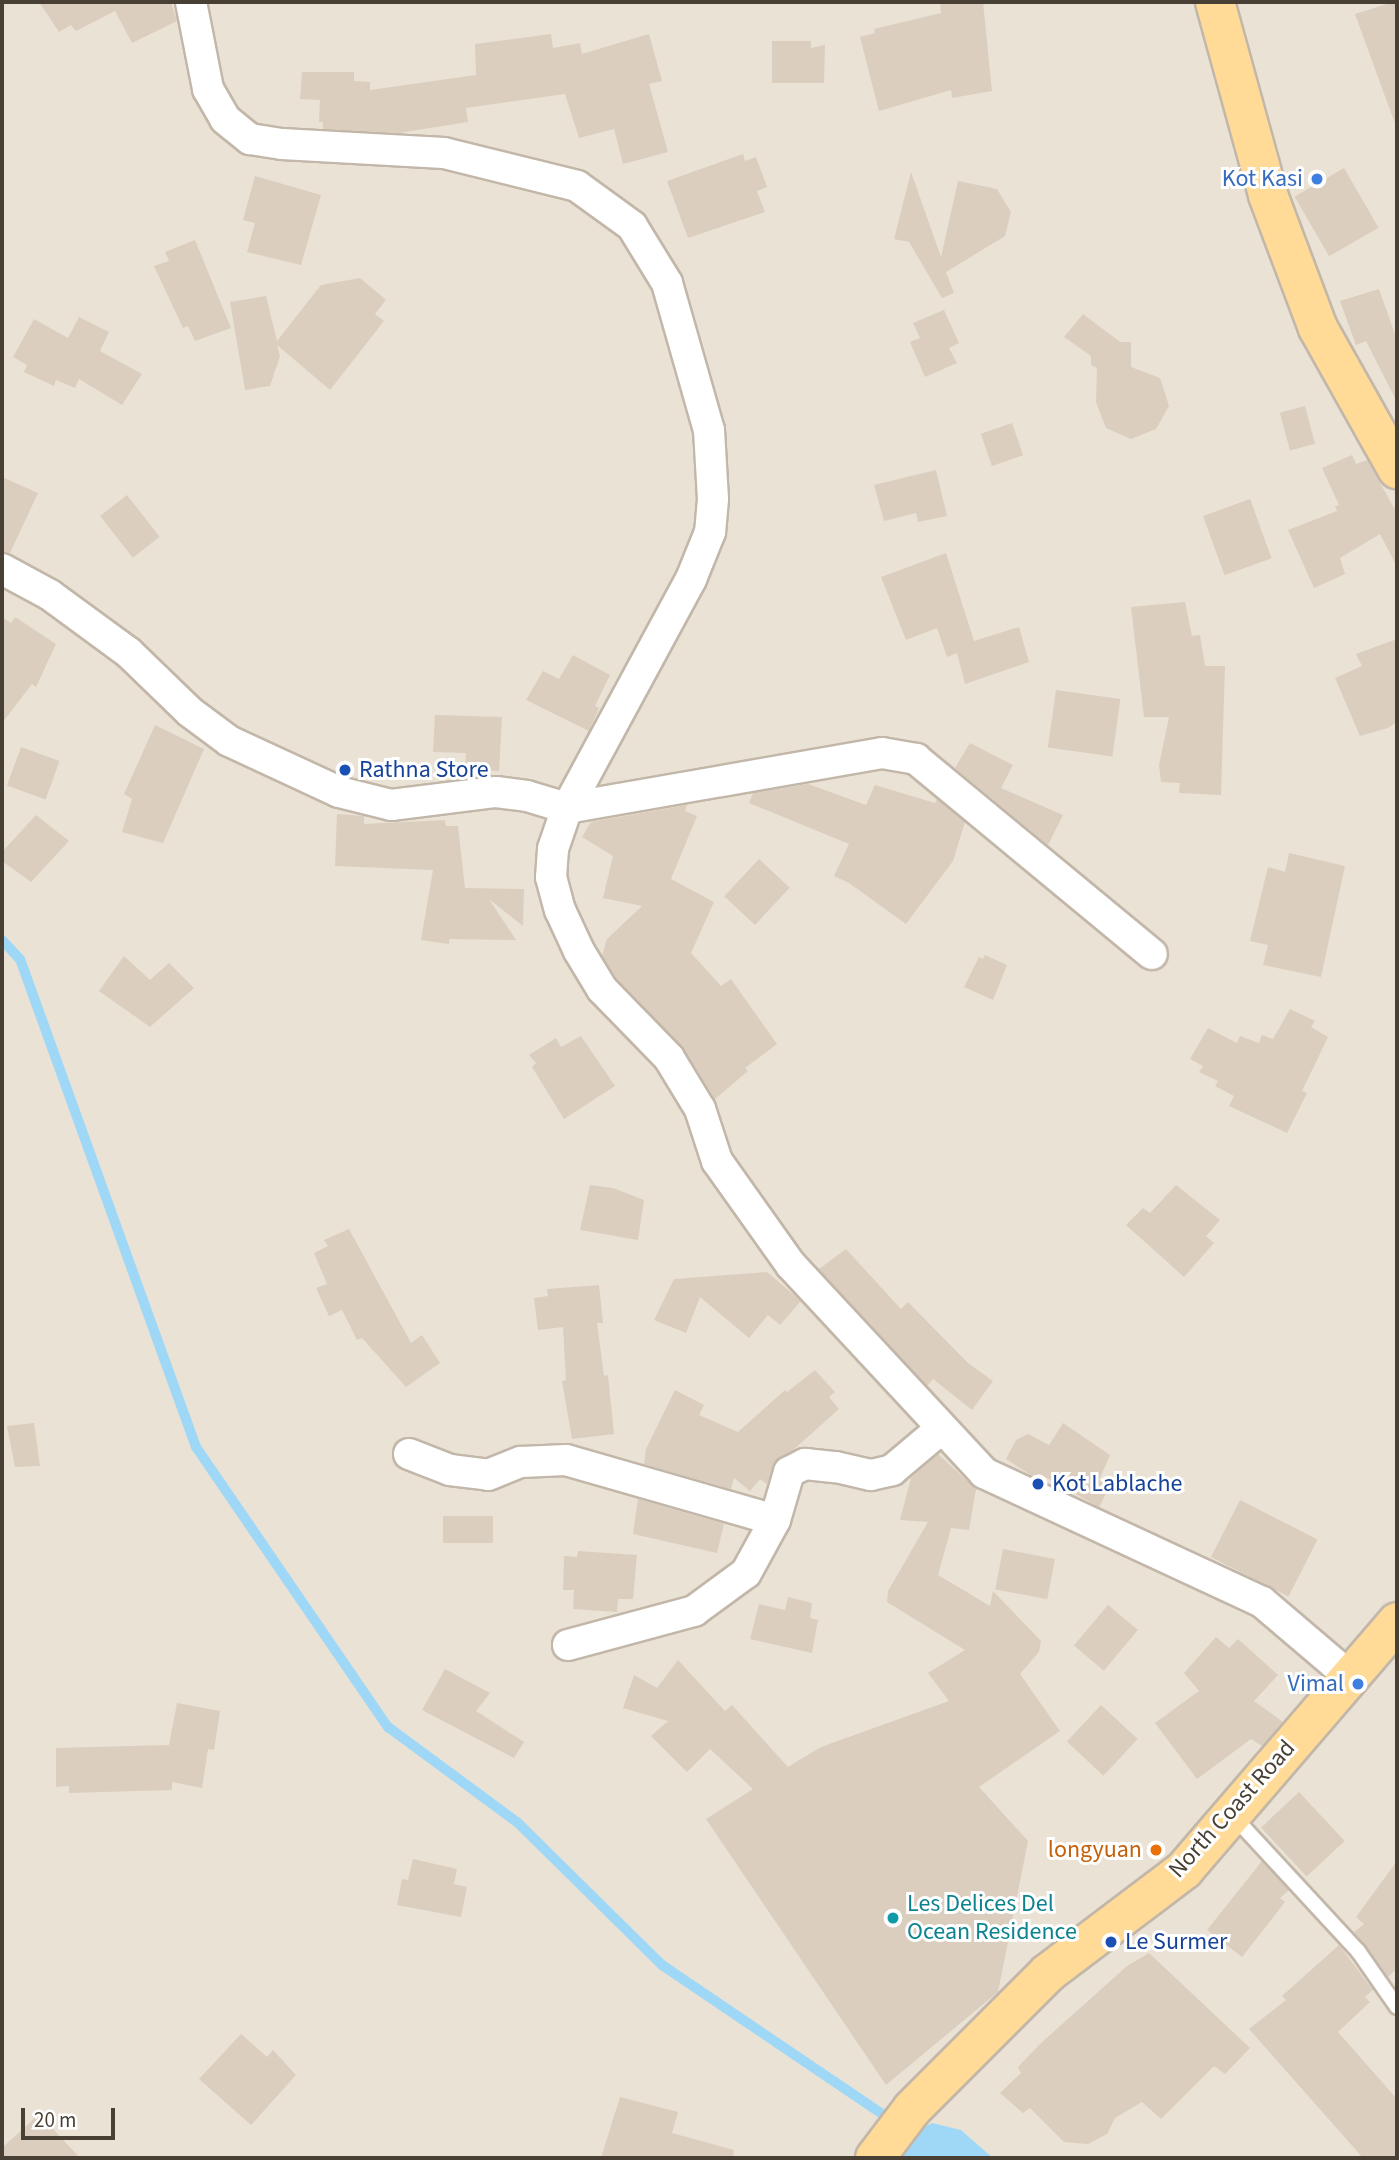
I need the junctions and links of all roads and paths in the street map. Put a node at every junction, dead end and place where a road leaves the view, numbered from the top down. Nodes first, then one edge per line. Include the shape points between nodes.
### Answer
1 (191, 2) edge
2 (1215, 2) edge
3 (1397, 469) edge
4 (2, 569) edge
5 (567, 808) junction
6 (1152, 954) dead end
7 (942, 1428) junction
8 (409, 1454) dead end
9 (775, 1520) junction
10 (1397, 1622) edge
11 (568, 1645) dead end
12 (1349, 1676) junction
13 (1233, 1815) junction
14 (1397, 2007) edge
15 (881, 2151) edge

1 - 5 street via 208,89 225,119 250,139 444,153 578,186 632,226 667,282 709,430 710,532 691,579
2 - 3 main road via 1268,195 1318,328
4 - 5 street via 50,595 128,652 190,712 229,741 327,786 391,805 496,792
5 - 6 street via 882,753 916,759
5 - 7 street via 553,849 551,877 579,951 602,989 669,1058 700,1109 717,1161 791,1265
7 - 9 street via 892,1470 871,1475 805,1464 789,1472
7 - 12 street via 984,1473 1262,1602
8 - 9 street via 450,1470 488,1475 521,1462 566,1460
9 - 11 street via 746,1573 694,1611
10 - 12 main road, North Coast Road
12 - 13 main road, North Coast Road
13 - 14 lane via 1358,1951
13 - 15 main road, North Coast Road via 1184,1870 1048,1973 912,2109

